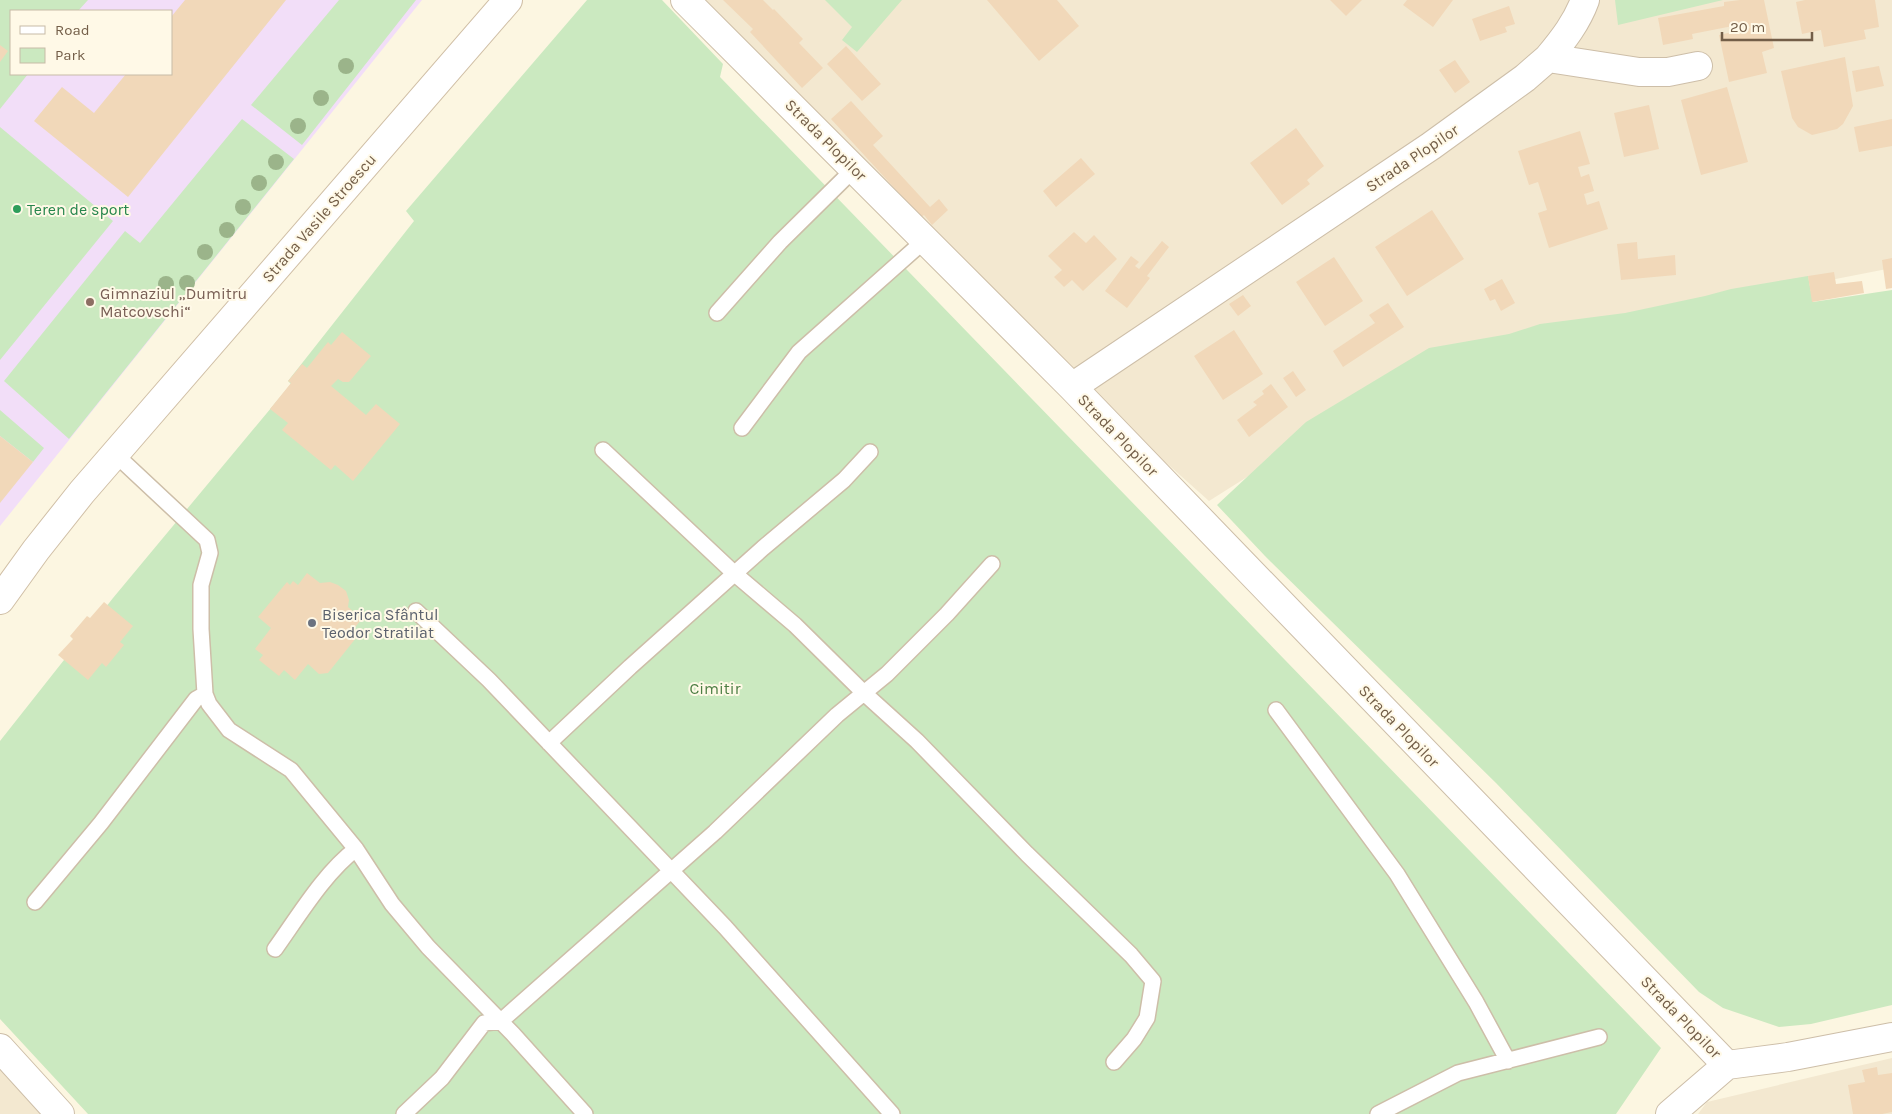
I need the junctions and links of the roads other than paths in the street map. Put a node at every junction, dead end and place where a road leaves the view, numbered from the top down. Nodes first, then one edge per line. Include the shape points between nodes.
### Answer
1 (508, 0) edge
2 (685, 0) edge
3 (1585, 0) edge
4 (1548, 58) junction
5 (1698, 66) dead end
6 (854, 169) junction
7 (925, 240) junction
8 (717, 313) dead end
9 (1072, 387) junction
10 (742, 428) dead end
11 (604, 450) dead end
12 (870, 452) dead end
13 (115, 454) junction
14 (992, 564) dead end
15 (735, 574) junction
16 (3, 589) edge
17 (416, 611) dead end
18 (864, 693) junction
19 (205, 694) junction
20 (1276, 710) dead end
21 (549, 743) junction
22 (356, 849) junction
23 (670, 870) junction
24 (35, 902) dead end
25 (275, 950) dead end
26 (500, 1021) junction
27 (1600, 1037) dead end
28 (1892, 1037) edge
29 (0, 1048) edge
30 (1508, 1061) junction
31 (1114, 1062) dead end
32 (1727, 1065) junction
33 (60, 1114) edge
34 (404, 1114) edge
35 (585, 1114) edge
36 (892, 1114) edge
37 (1378, 1114) edge
38 (1670, 1114) edge

1 - 13 street, Strada Vasile Stroescu
2 - 6 street, Strada Plopilor
3 - 4 street via 1565,37
4 - 5 street via 1639,72 1668,72
4 - 9 street, Strada Plopilor via 1431,146
6 - 7 street, Strada Plopilor
6 - 8 lane via 780,242
7 - 9 street, Strada Plopilor
7 - 10 lane via 799,352
9 - 32 street, Strada Plopilor
11 - 15 lane
12 - 15 lane via 844,480
13 - 16 street, Strada Vasile Stroescu
13 - 19 lane via 207,540 210,553 201,585
14 - 18 lane via 887,674
15 - 18 lane via 795,625
15 - 21 lane
17 - 21 lane
18 - 23 lane
18 - 31 lane via 917,741 1131,955 1152,981 1147,1018 1134,1040
19 - 22 lane via 229,730 291,770
19 - 24 lane via 196,699 101,823
20 - 30 lane via 1397,874 1476,1002
21 - 23 lane
22 - 25 lane via 310,900
22 - 26 lane via 392,904 422,940
23 - 26 lane
23 - 36 lane
26 - 34 lane via 484,1023 442,1078
26 - 35 lane
27 - 30 lane
28 - 32 street
29 - 33 street
30 - 37 lane via 1458,1073
32 - 38 street

